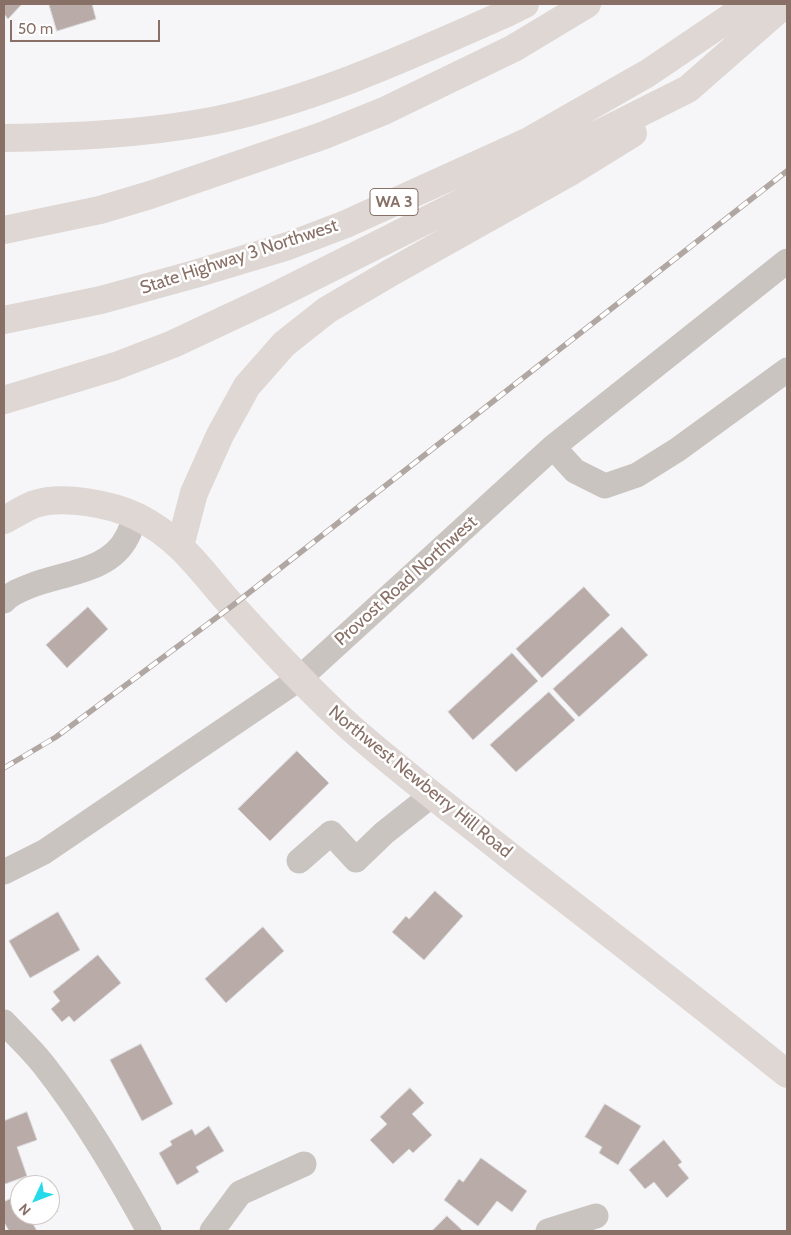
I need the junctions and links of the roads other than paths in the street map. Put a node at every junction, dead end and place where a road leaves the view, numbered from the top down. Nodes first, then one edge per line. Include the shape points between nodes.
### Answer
1 (525, 4) edge
2 (587, 4) edge
3 (750, 4) edge
4 (785, 4) edge
5 (688, 89) junction
6 (4, 138) edge
7 (4, 230) edge
8 (787, 261) edge
9 (4, 320) edge
10 (787, 370) edge
11 (4, 400) edge
12 (553, 447) junction
13 (135, 516) junction
14 (4, 520) edge
15 (180, 546) junction
16 (4, 601) edge
17 (300, 678) junction
18 (432, 795) junction
19 (298, 862) dead end
20 (4, 872) edge
21 (4, 1022) edge
22 (787, 1074) edge
23 (304, 1164) dead end
24 (596, 1216) dead end
25 (150, 1231) edge
26 (212, 1231) edge
27 (548, 1231) edge

1 - 6 main road via 382,67 263,108 211,121 100,135
2 - 7 main road via 514,48 384,111 322,136 100,210
3 - 9 main road, State Highway 3 Northwest / WA 3 via 648,73 529,141 346,224 288,246 195,274 101,300
4 - 5 main road
5 - 11 main road via 269,299 180,340 116,366
5 - 15 main road via 613,146 328,310 284,344 247,386 220,436 194,493
8 - 12 street, Provost Road Northwest
10 - 12 street via 677,450 637,475 604,486 576,471
12 - 17 street, Provost Road Northwest
13 - 14 main road, Northwest Newberry Hill Road via 112,507 72,501 36,504
13 - 15 main road, Northwest Newberry Hill Road
13 - 16 street via 127,538 110,558 93,567 10,594
15 - 17 main road, Northwest Newberry Hill Road
17 - 18 main road, Northwest Newberry Hill Road via 376,750
17 - 20 street, Provost Road Northwest via 44,852
18 - 19 street via 356,860 331,833
18 - 22 main road, Northwest Newberry Hill Road
21 - 25 street via 42,1062 81,1116
23 - 26 street via 240,1193
24 - 27 street

